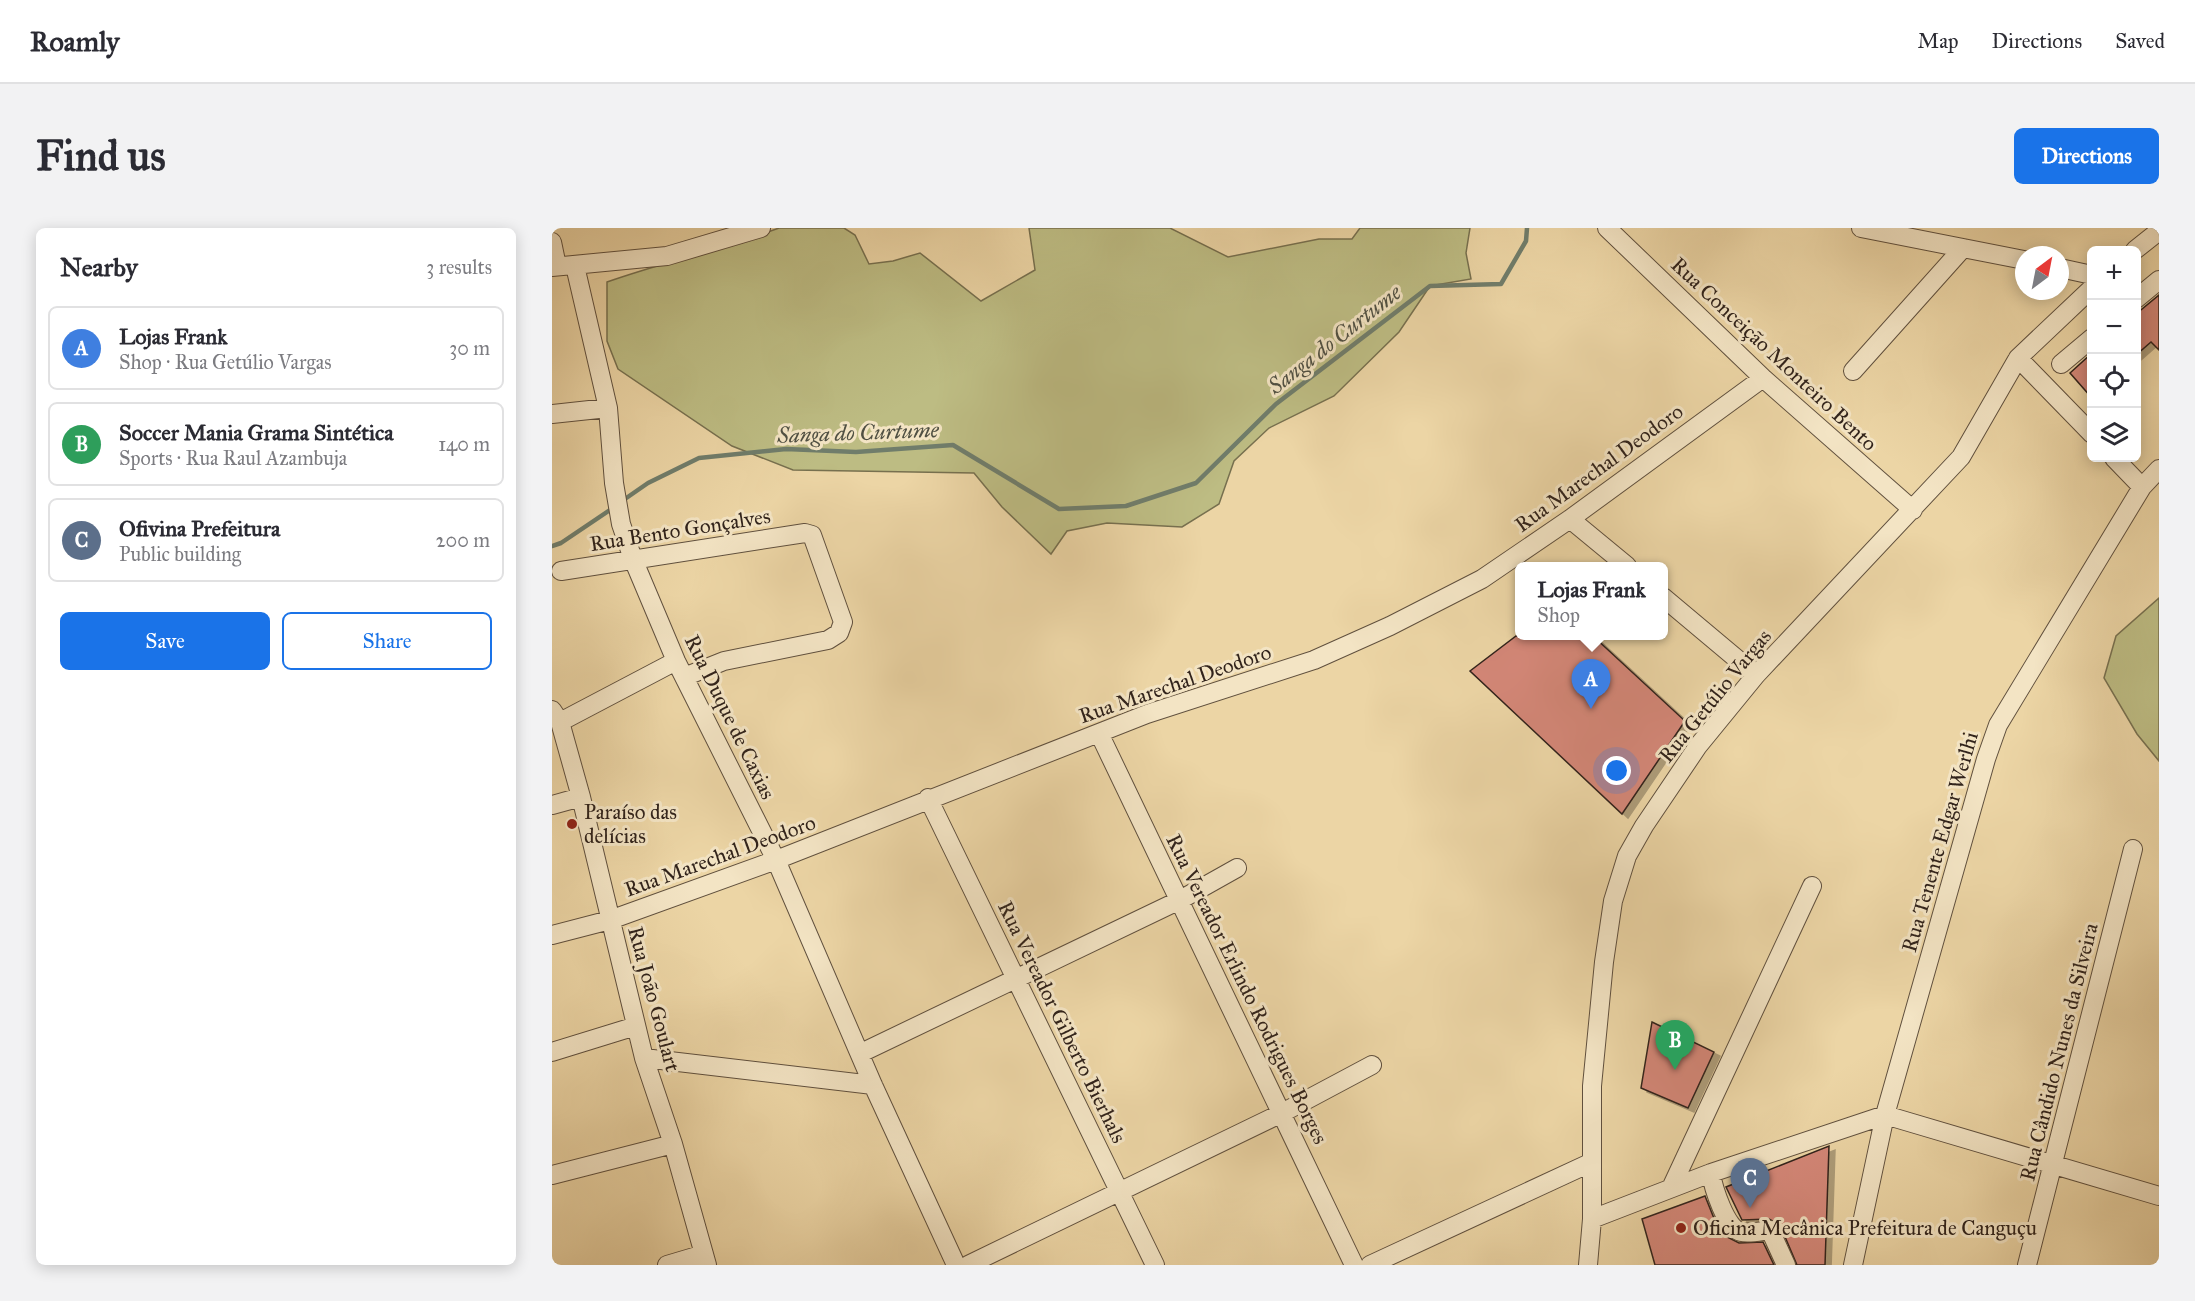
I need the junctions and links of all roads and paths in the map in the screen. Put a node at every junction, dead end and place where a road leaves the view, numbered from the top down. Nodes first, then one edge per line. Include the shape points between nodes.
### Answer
1 (761, 228) edge
2 (1607, 228) edge
3 (1861, 228) edge
4 (2159, 231) edge
5 (552, 242) edge
6 (2140, 246) edge
7 (1963, 248) junction
8 (2015, 259) edge
9 (561, 267) edge
10 (2069, 270) edge
11 (2087, 274) edge
12 (2159, 280) edge
13 (2087, 292) edge
14 (2141, 295) edge
15 (2087, 341) edge
16 (2018, 358) junction
17 (2061, 364) dead end
18 (1853, 371) dead end
19 (1763, 378) junction
20 (608, 408) junction
21 (552, 414) edge
22 (2087, 430) edge
23 (2118, 462) edge
24 (2159, 469) edge
25 (2142, 487) junction
26 (1912, 510) junction
27 (1570, 519) junction
28 (633, 559) junction
29 (1621, 562) edge
30 (561, 571) dead end
31 (1668, 601) edge
32 (680, 669) junction
33 (1756, 675) junction
34 (556, 716) edge
35 (1099, 733) junction
36 (581, 797) junction
37 (928, 798) junction
38 (552, 805) edge
39 (2133, 849) dead end
40 (776, 860) junction
41 (1237, 868) dead end
42 (1812, 886) dead end
43 (1180, 900) junction
44 (610, 920) junction
45 (552, 935) edge
46 (1017, 979) junction
47 (636, 1026) junction
48 (552, 1052) edge
49 (861, 1053) junction
50 (644, 1058) junction
51 (1372, 1065) dead end
52 (873, 1085) junction
53 (1282, 1113) junction
54 (1886, 1115) junction
55 (673, 1144) junction
56 (1590, 1163) junction
57 (2054, 1166) junction
58 (1711, 1173) junction
59 (552, 1175) edge
60 (1671, 1188) junction
61 (1119, 1192) junction
62 (2159, 1197) edge
63 (1592, 1219) junction
64 (705, 1259) edge
65 (666, 1265) edge
66 (956, 1265) edge
67 (968, 1265) edge
68 (1155, 1265) edge
69 (1354, 1265) edge
70 (1370, 1265) edge
71 (1588, 1265) edge
72 (1786, 1265) edge
73 (1853, 1265) edge
74 (2027, 1265) edge

1 - 9 street via 667,256
2 - 19 street, Rua Conceição Monteiro Bento
3 - 7 street
4 - 6 street
5 - 9 street, Rua Duque de Caxias
7 - 8 street
7 - 18 street
9 - 20 street, Rua Duque de Caxias
10 - 11 street
12 - 14 street
13 - 16 street, Rua Getúlio Vargas
15 - 17 street
16 - 22 street
16 - 26 street, Rua Getúlio Vargas via 1961,457
19 - 26 street, Rua Conceição Monteiro Bento
19 - 27 street, Rua Marechal Deodoro
20 - 21 street
20 - 28 street, Rua Duque de Caxias via 614,483 621,524
23 - 25 street
24 - 25 street, Rua Tenente Edgar Werlhi
25 - 54 street, Rua Tenente Edgar Werlhi via 1998,725
26 - 33 street, Rua Getúlio Vargas
27 - 29 street
27 - 35 street, Rua Marechal Deodoro via 1482,579 1390,626 1314,660
28 - 30 street, Rua Bento Gonçalves
28 - 32 street, Rua Duque de Caxias
28 - 32 street, Rua Bento Gonçalves via 805,533 816,542 843,622 839,633 828,640
31 - 33 street
32 - 34 street
32 - 40 street, Rua Duque de Caxias
33 - 56 street, Rua Getúlio Vargas via 1698,746 1628,856 1613,901 1604,962 1592,1086
34 - 36 street, Rua João Goulart
35 - 37 street, Rua Marechal Deodoro
35 - 43 street, Rua Vereador Erlindo Rodrigues Borges
36 - 38 street
36 - 44 street, Rua João Goulart
37 - 40 street, Rua Marechal Deodoro
37 - 46 street, Rua Vereador Gilberto Bierhals
39 - 57 street, Rua Cândido Nunes da Silveira
40 - 44 street, Rua Marechal Deodoro
40 - 49 street, Rua Duque de Caxias
41 - 43 street
42 - 60 street
43 - 46 street
43 - 53 street, Rua Vereador Erlindo Rodrigues Borges
44 - 45 street, Rua Marechal Deodoro
44 - 47 street, Rua João Goulart
46 - 49 street
46 - 61 street, Rua Vereador Gilberto Bierhals
47 - 48 street
47 - 50 street, Rua João Goulart
49 - 52 street, Rua Duque de Caxias
50 - 52 street
50 - 55 street, Rua João Goulart
51 - 53 street
52 - 66 street, Rua Duque de Caxias
53 - 61 street
53 - 69 street, Rua Vereador Erlindo Rodrigues Borges
54 - 57 street
54 - 58 street
54 - 73 street, Rua Tenente Edgar Werlhi
55 - 59 street
55 - 64 street, Rua João Goulart
56 - 63 street, Rua Getúlio Vargas
56 - 70 street
57 - 62 street
57 - 74 street, Rua Cândido Nunes da Silveira
58 - 60 street
58 - 72 street via 1714,1192 1732,1226 1742,1232 1770,1230
60 - 63 street
61 - 67 street
61 - 68 street, Rua Vereador Gilberto Bierhals
63 - 71 street, Rua Getúlio Vargas
64 - 65 street

